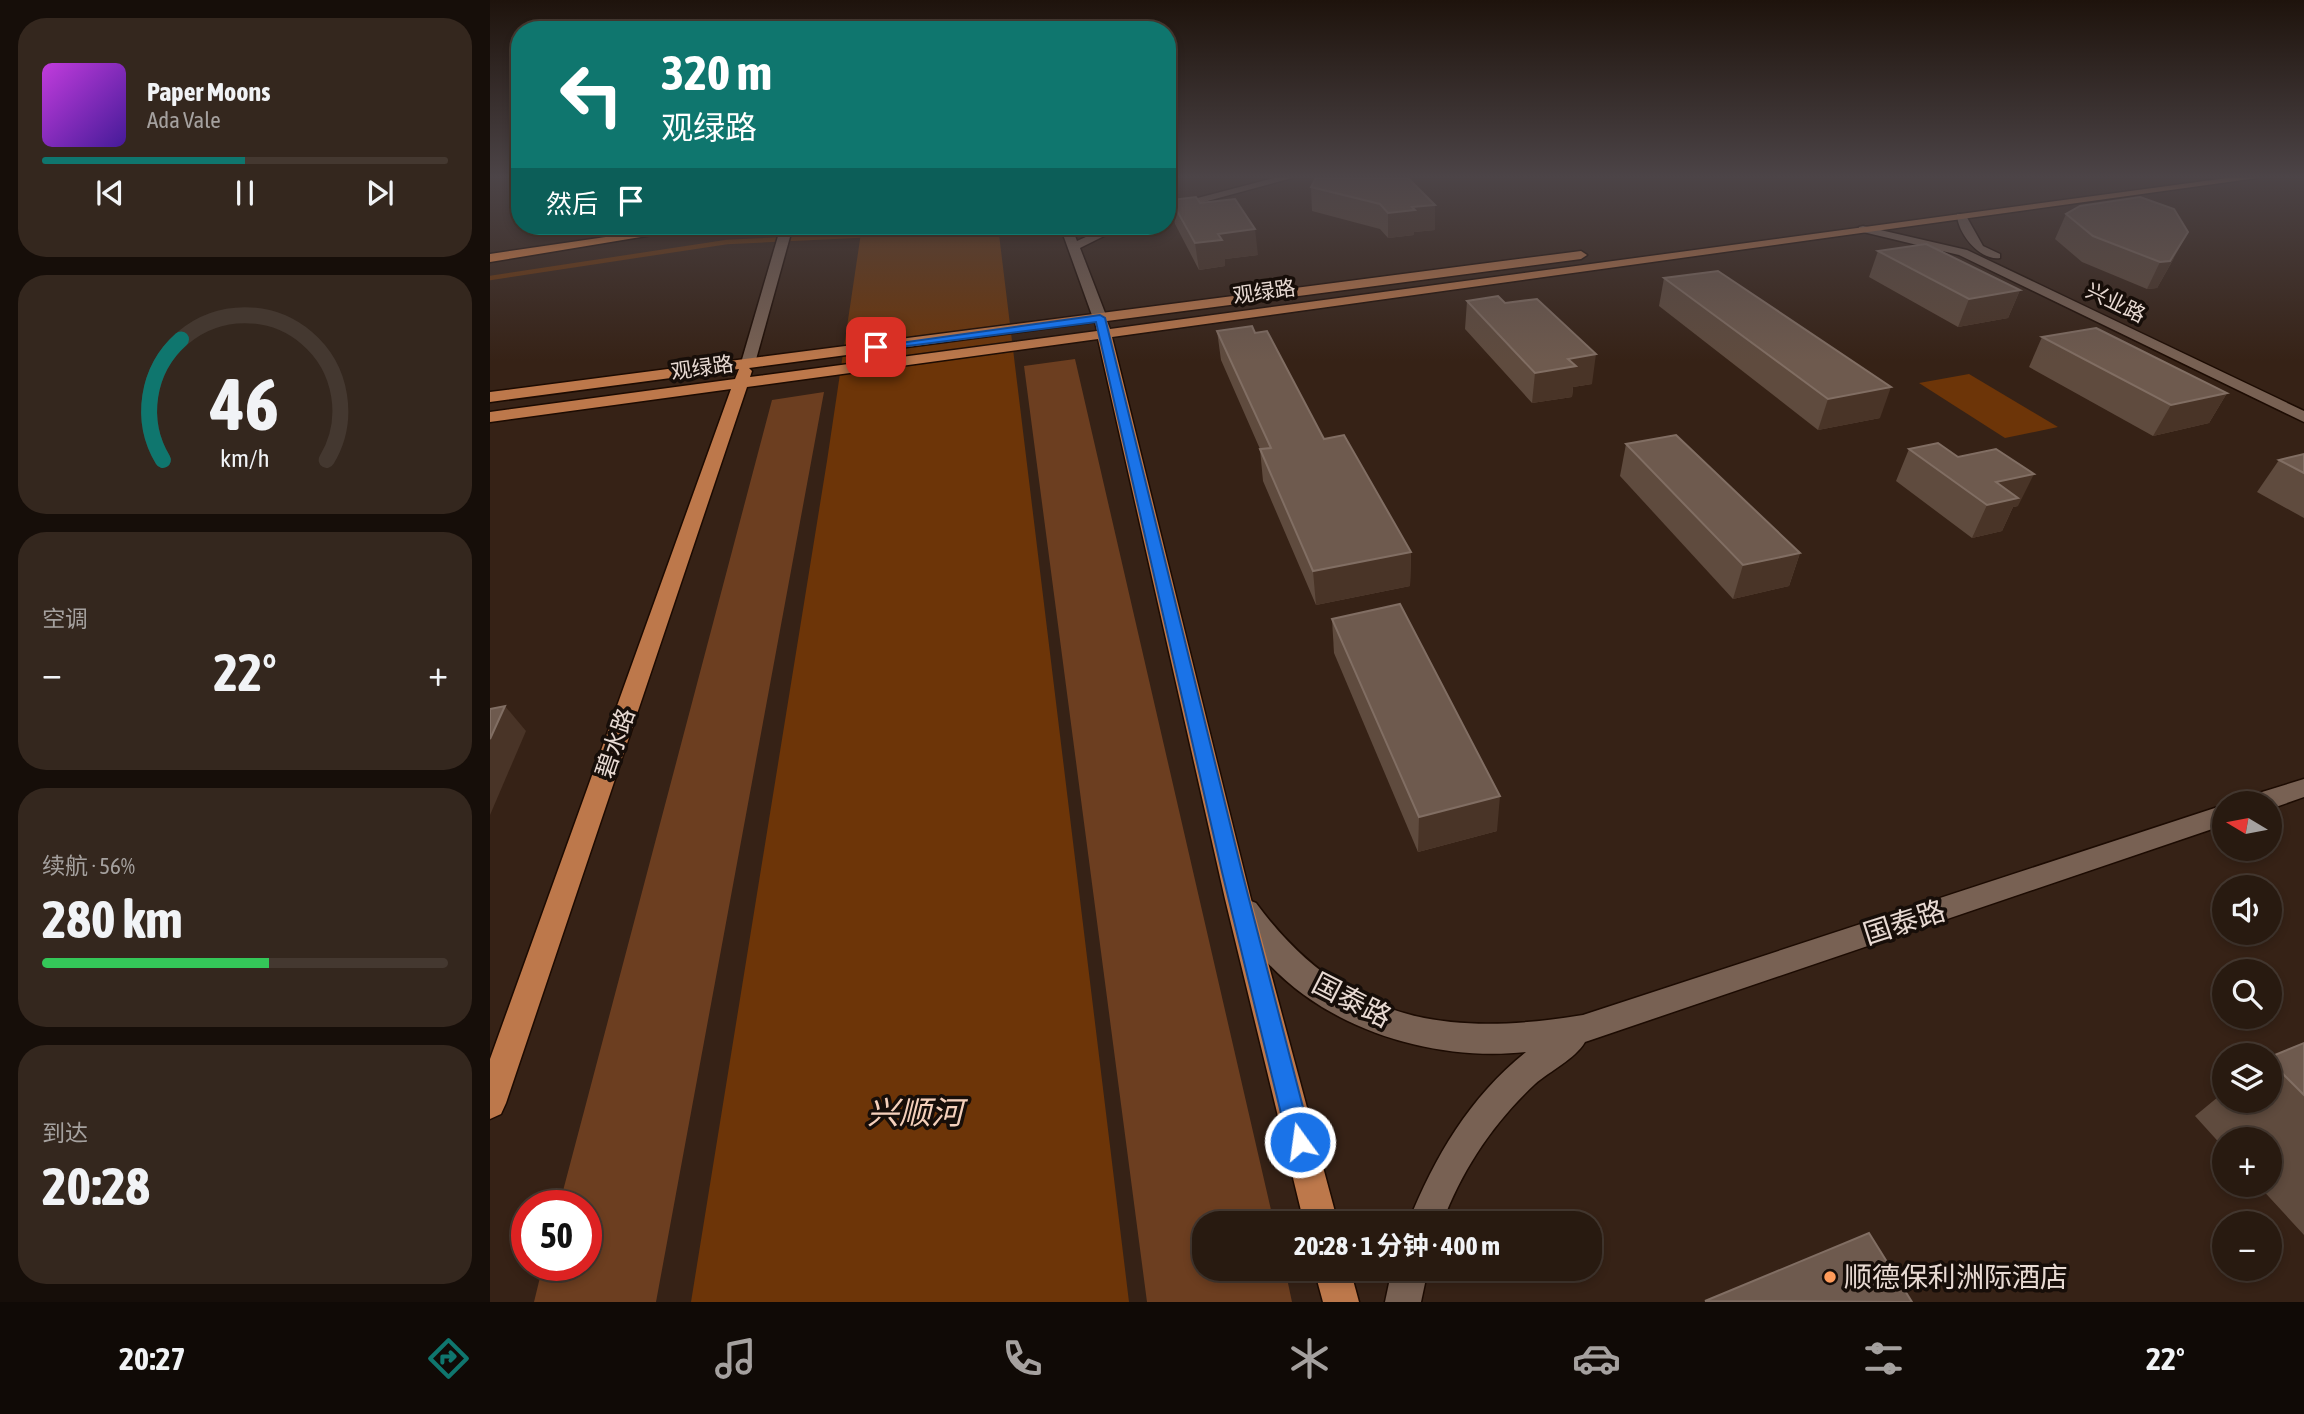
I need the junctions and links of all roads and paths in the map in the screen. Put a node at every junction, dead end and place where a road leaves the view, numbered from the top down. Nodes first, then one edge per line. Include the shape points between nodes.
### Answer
1 (540, 239) edge
2 (617, 239) edge
3 (783, 239) edge
4 (1071, 239) edge
5 (1091, 239) edge
6 (1787, 239) edge
7 (1906, 239) edge
8 (1974, 239) edge
9 (490, 246) edge
10 (1074, 247) junction
11 (1595, 253) dead end
12 (490, 258) edge
13 (1102, 326) junction
14 (744, 373) junction
15 (490, 397) edge
16 (2304, 405) edge
17 (490, 417) edge
18 (2304, 417) edge
19 (2304, 788) edge
20 (2282, 795) edge
21 (2212, 819) edge
22 (1238, 899) junction
23 (1583, 1029) junction
24 (496, 1077) edge
25 (490, 1103) edge
26 (1318, 1211) edge
27 (1431, 1211) edge
28 (1335, 1281) edge
29 (1407, 1281) edge
30 (1341, 1302) edge
31 (1403, 1302) edge

1 - 9 highway
2 - 12 highway
3 - 14 street
4 - 10 street
5 - 10 street
6 - 13 main road, 观绿路
7 - 18 street, 兴业路 via 1963,252
8 - 16 street, 兴业路 via 1979,248
10 - 13 street
11 - 13 main road, 观绿路
13 - 14 main road, 观绿路 via 1055,340 796,375
13 - 14 main road, 观绿路 via 1052,324 800,356
13 - 22 main road
14 - 15 main road, 观绿路
14 - 17 main road, 观绿路
14 - 24 main road, 碧水路
19 - 20 street
21 - 23 street, 国泰路
22 - 23 street, 国泰路 via 1260,934 1291,966 1330,995 1375,1018 1426,1033 1479,1040 1532,1038
22 - 26 main road
23 - 27 street, 国泰路 via 1538,1058 1497,1096 1461,1145
24 - 25 main road, 碧水路
28 - 30 main road
29 - 31 street

